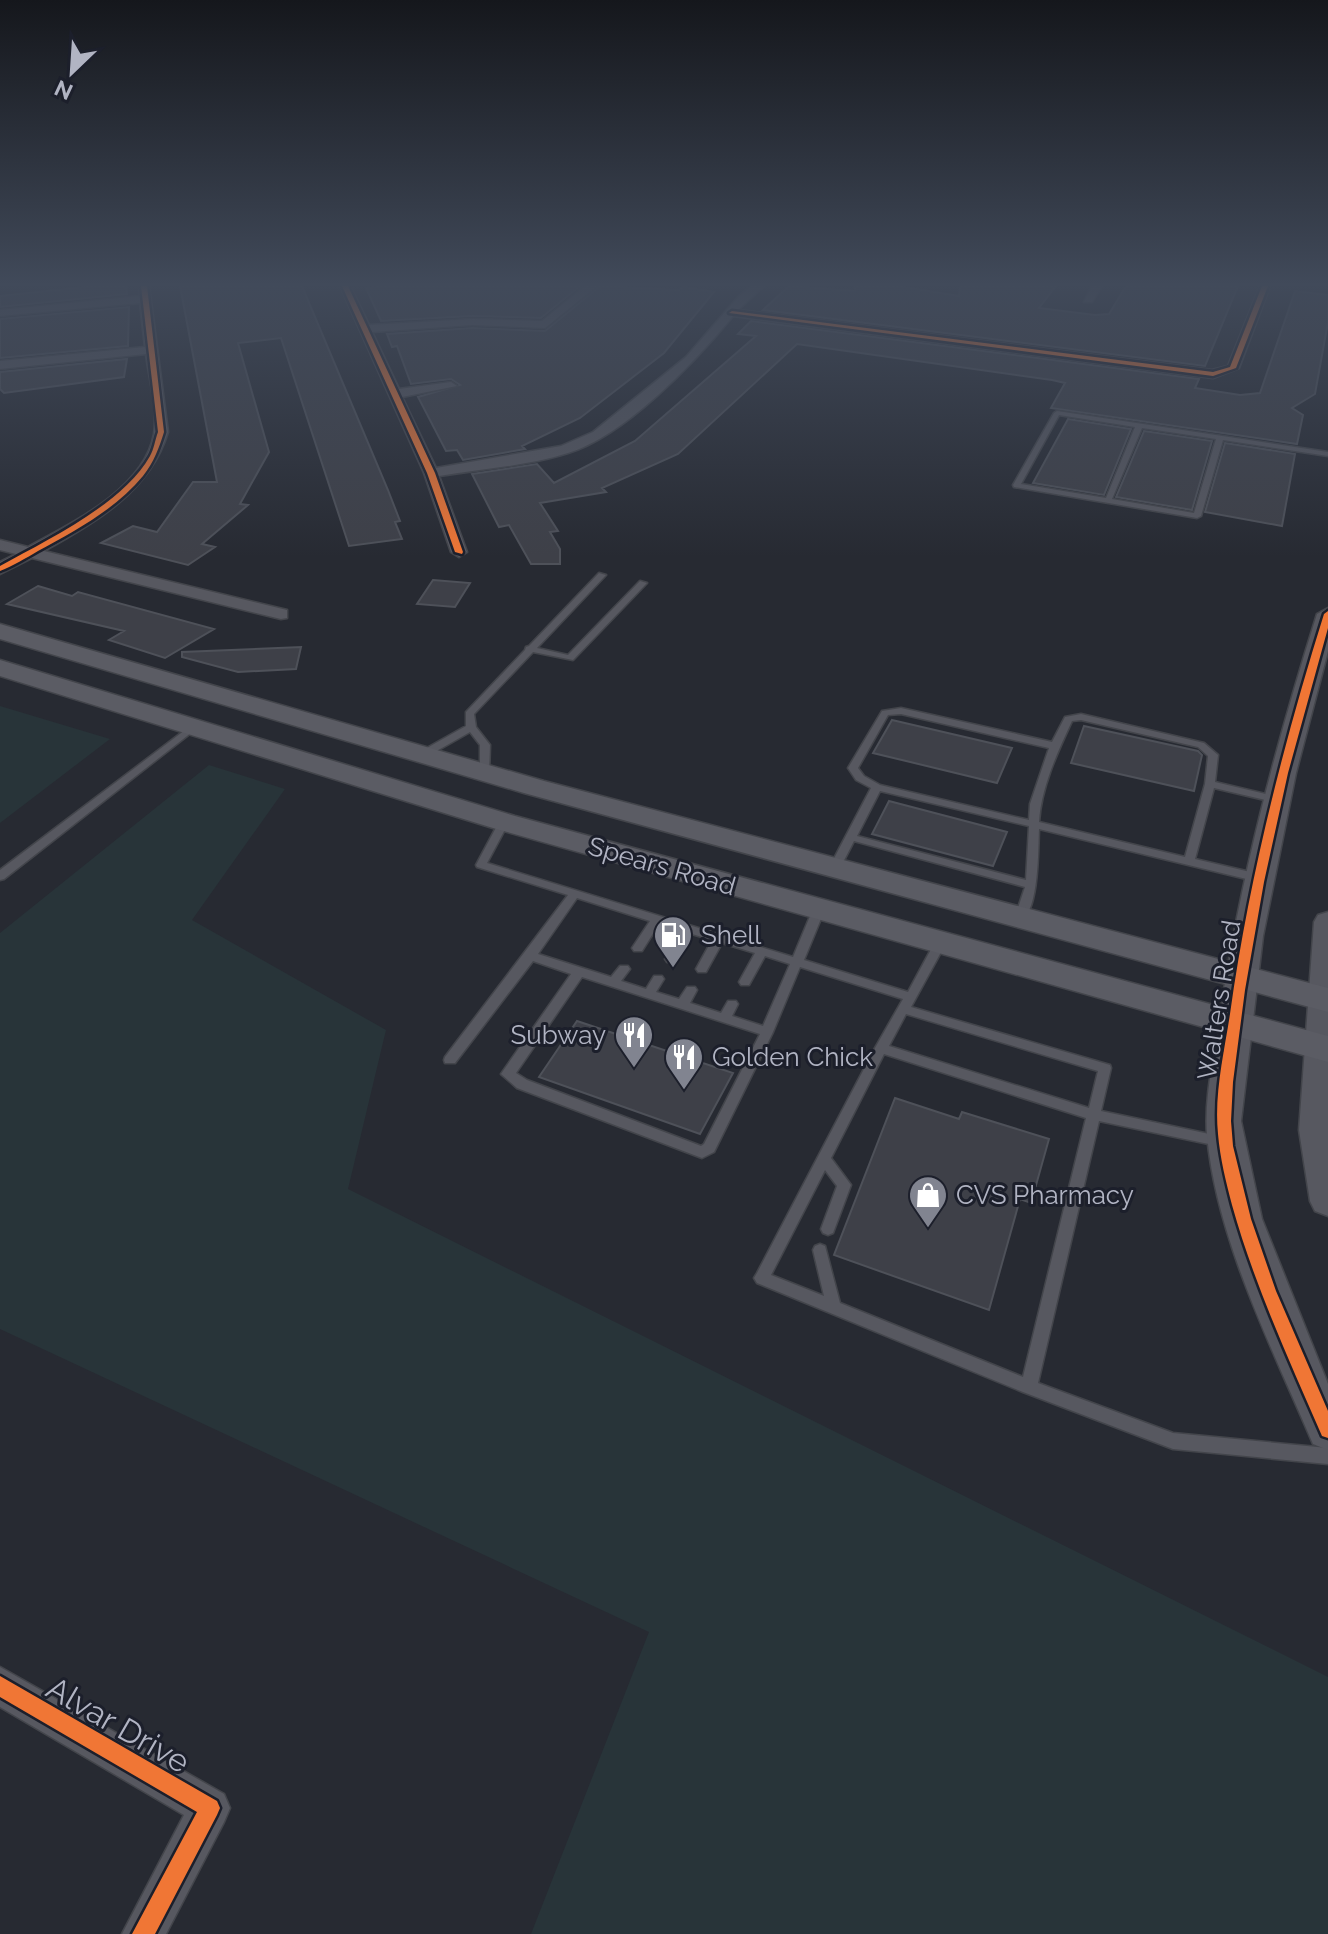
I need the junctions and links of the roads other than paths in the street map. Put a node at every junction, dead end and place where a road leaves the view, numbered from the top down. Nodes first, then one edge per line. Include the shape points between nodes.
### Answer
1 (154, 376) edge
2 (386, 376) edge
3 (670, 376) edge
4 (451, 386) dead end
5 (394, 394) junction
6 (1139, 426) junction
7 (1220, 438) junction
8 (1328, 454) edge
9 (431, 473) junction
10 (1108, 501) junction
11 (0, 545) edge
12 (30, 552) junction
13 (459, 552) dead end
14 (0, 569) edge
15 (602, 575) dead end
16 (643, 583) dead end
17 (281, 614) dead end
18 (1328, 614) edge
19 (0, 631) edge
20 (529, 649) junction
21 (0, 668) edge
22 (193, 727) junction
23 (471, 727) junction
24 (1055, 746) junction
25 (422, 755) junction
26 (485, 773) junction
27 (1210, 784) junction
28 (534, 787) junction
29 (877, 787) junction
30 (916, 795) junction
31 (1278, 800) junction
32 (946, 803) junction
33 (911, 807) dead end
34 (986, 812) junction
35 (940, 814) dead end
36 (504, 822) junction
37 (1034, 824) junction
38 (981, 825) dead end
39 (850, 837) junction
40 (1189, 861) junction
41 (835, 868) junction
42 (0, 876) edge
43 (1262, 879) junction
44 (1031, 885) junction
45 (574, 895) junction
46 (819, 909) junction
47 (1021, 917) junction
48 (656, 920) junction
49 (1328, 922) edge
50 (689, 930) junction
51 (718, 939) junction
52 (940, 943) junction
53 (638, 948) dead end
54 (762, 952) junction
55 (530, 956) junction
56 (671, 959) dead end
57 (798, 963) junction
58 (624, 969) dead end
59 (702, 969) dead end
60 (579, 972) junction
61 (1242, 977) junction
62 (658, 979) dead end
63 (745, 982) dead end
64 (613, 983) junction
65 (691, 990) dead end
66 (649, 994) junction
67 (1324, 999) edge
68 (907, 1003) junction
69 (732, 1004) dead end
70 (682, 1005) junction
71 (724, 1019) junction
72 (1235, 1023) junction
73 (767, 1032) junction
74 (881, 1048) junction
75 (1324, 1048) edge
76 (450, 1060) dead end
77 (1095, 1115) junction
78 (1225, 1143) junction
79 (824, 1159) junction
80 (1328, 1201) edge
81 (828, 1229) dead end
82 (820, 1250) dead end
83 (834, 1308) junction
84 (1029, 1387) junction
85 (1328, 1430) edge
86 (1328, 1456) edge
87 (0, 1686) edge
88 (143, 1934) edge

1 - 12 street via 161,432 151,462 87,518
2 - 5 street
3 - 9 street via 598,435 564,450
4 - 5 street
5 - 9 street
6 - 7 lane
6 - 10 lane
6 - 10 lane via 1057,413 1017,485
7 - 8 lane
7 - 10 lane via 1197,516
9 - 13 street
11 - 12 street
12 - 14 street
12 - 17 street
15 - 20 lane
16 - 20 lane via 570,658
18 - 31 street, Walters Road via 1292,729
19 - 25 main road, Spears Road
20 - 23 lane via 469,714
21 - 22 main road, Spears Road
22 - 36 main road, Spears Road
22 - 42 lane
23 - 25 lane
23 - 26 lane via 485,745
24 - 27 lane via 1068,719 1081,717 1201,745 1213,755
24 - 29 lane via 901,711 885,713 853,768
24 - 37 lane via 1035,804
25 - 26 main road, Spears Road
26 - 28 main road, Spears Road
27 - 31 lane
27 - 40 lane
28 - 36 main road
28 - 41 main road, Spears Road
29 - 30 lane
29 - 39 lane
30 - 32 lane
30 - 33 lane
31 - 43 street, Walters Road
32 - 34 lane
32 - 35 lane
34 - 37 lane
34 - 38 lane
36 - 45 lane via 481,865
36 - 46 main road, Spears Road
37 - 40 lane
37 - 44 lane
39 - 41 lane
39 - 44 lane via 965,863
40 - 43 lane
41 - 47 main road, Spears Road
43 - 61 street, Walters Road
44 - 47 lane
45 - 48 lane
45 - 55 lane
46 - 52 main road, Spears Road
46 - 57 lane
47 - 61 main road, Spears Road
48 - 50 lane
48 - 53 lane
49 - 67 street
50 - 51 lane
50 - 56 lane
51 - 54 lane
51 - 59 lane
52 - 68 lane
52 - 72 main road, Spears Road
54 - 57 lane
54 - 63 lane
55 - 60 lane
55 - 76 lane
57 - 68 lane
57 - 73 lane
58 - 64 lane
60 - 64 lane
60 - 73 lane via 508,1074 522,1084 702,1152 709,1148
61 - 67 main road, Spears Road
61 - 72 street, Walters Road
62 - 66 lane
64 - 66 lane
65 - 70 lane
66 - 70 lane
67 - 75 street
68 - 74 lane
68 - 77 lane via 1105,1068
69 - 71 lane
70 - 71 lane
71 - 73 lane
72 - 75 main road, Spears Road
72 - 78 street, Walters Road
74 - 77 lane
74 - 79 lane
75 - 80 street via 1316,1130
77 - 78 lane
77 - 84 lane
78 - 85 street, Walters Road via 1256,1253
79 - 81 lane via 844,1185
79 - 83 lane via 762,1278
82 - 83 lane
83 - 84 lane
84 - 86 lane via 1173,1441
87 - 88 street, Alvar Drive via 210,1808

